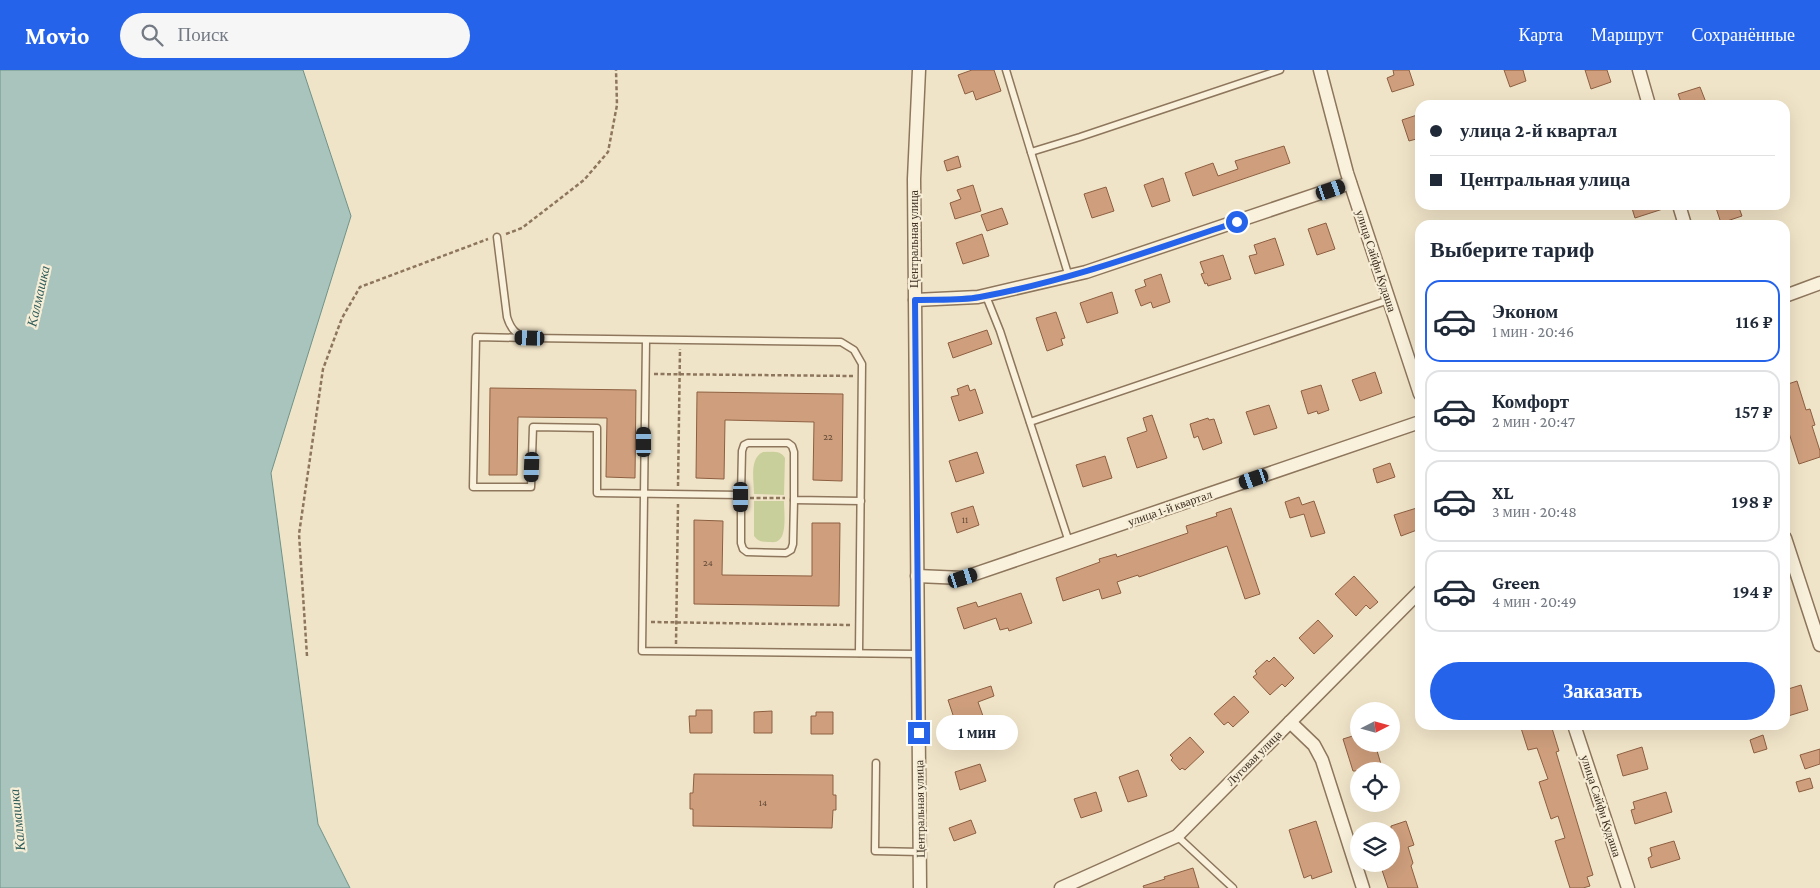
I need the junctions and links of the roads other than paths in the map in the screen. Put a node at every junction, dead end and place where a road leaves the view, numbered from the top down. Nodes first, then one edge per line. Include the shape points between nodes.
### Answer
1 (918, 70) edge
2 (1006, 70) edge
3 (1280, 70) edge
4 (1320, 70) edge
5 (1639, 70) edge
6 (1648, 100) edge
7 (1031, 152) junction
8 (1350, 183) junction
9 (497, 236) road end
10 (1070, 276) junction
11 (1820, 284) edge
12 (1790, 294) edge
13 (986, 296) junction
14 (915, 300) junction
15 (1389, 300) junction
16 (530, 338) junction
17 (646, 340) junction
18 (1415, 379) edge
19 (1030, 422) junction
20 (1415, 424) edge
21 (644, 494) junction
22 (741, 496) junction
23 (794, 499) junction
24 (861, 501) junction
25 (1069, 542) junction
26 (1790, 553) edge
27 (917, 576) junction
28 (1415, 596) edge
29 (1820, 645) edge
30 (859, 653) junction
31 (918, 654) junction
32 (1290, 722) junction
33 (1576, 730) edge
34 (876, 764) dead end
35 (1177, 836) junction
36 (920, 852) junction
37 (920, 888) edge
38 (1061, 888) edge
39 (1233, 888) edge
40 (1363, 888) edge
41 (1628, 888) edge

1 - 14 street, Центральная улица via 914,179
2 - 7 lane
3 - 7 lane
4 - 8 street, улица Сайфи Кудаша
5 - 6 street
7 - 10 lane
8 - 10 street
8 - 15 street, улица Сайфи Кудаша
9 - 16 lane via 509,325 514,332
10 - 13 street
11 - 12 street
13 - 14 street
13 - 19 lane
14 - 27 street, Центральная улица
15 - 18 street, улица Сайфи Кудаша
15 - 19 lane
16 - 17 lane
16 - 21 lane via 476,337 473,487 531,487 533,428 597,428 597,493
17 - 21 lane
17 - 24 lane via 841,342 854,350 862,364
19 - 25 lane
20 - 25 street, улица 1-й квартал
21 - 22 lane
21 - 30 lane via 642,651
22 - 23 lane via 741,543 747,552 791,550
22 - 23 lane via 744,445 788,443 794,452
23 - 24 lane
24 - 30 lane
25 - 27 street, улица 1-й квартал via 963,578
26 - 29 street
27 - 31 street, Центральная улица
28 - 32 street, Луговая улица
30 - 31 lane
31 - 36 street, Центральная улица
32 - 35 street, Луговая улица
32 - 40 street via 1314,744 1322,760
33 - 41 street, улица Сайфи Кудаша
34 - 36 lane via 875,851
35 - 38 street, Луговая улица
35 - 39 lane
36 - 37 street, Центральная улица

